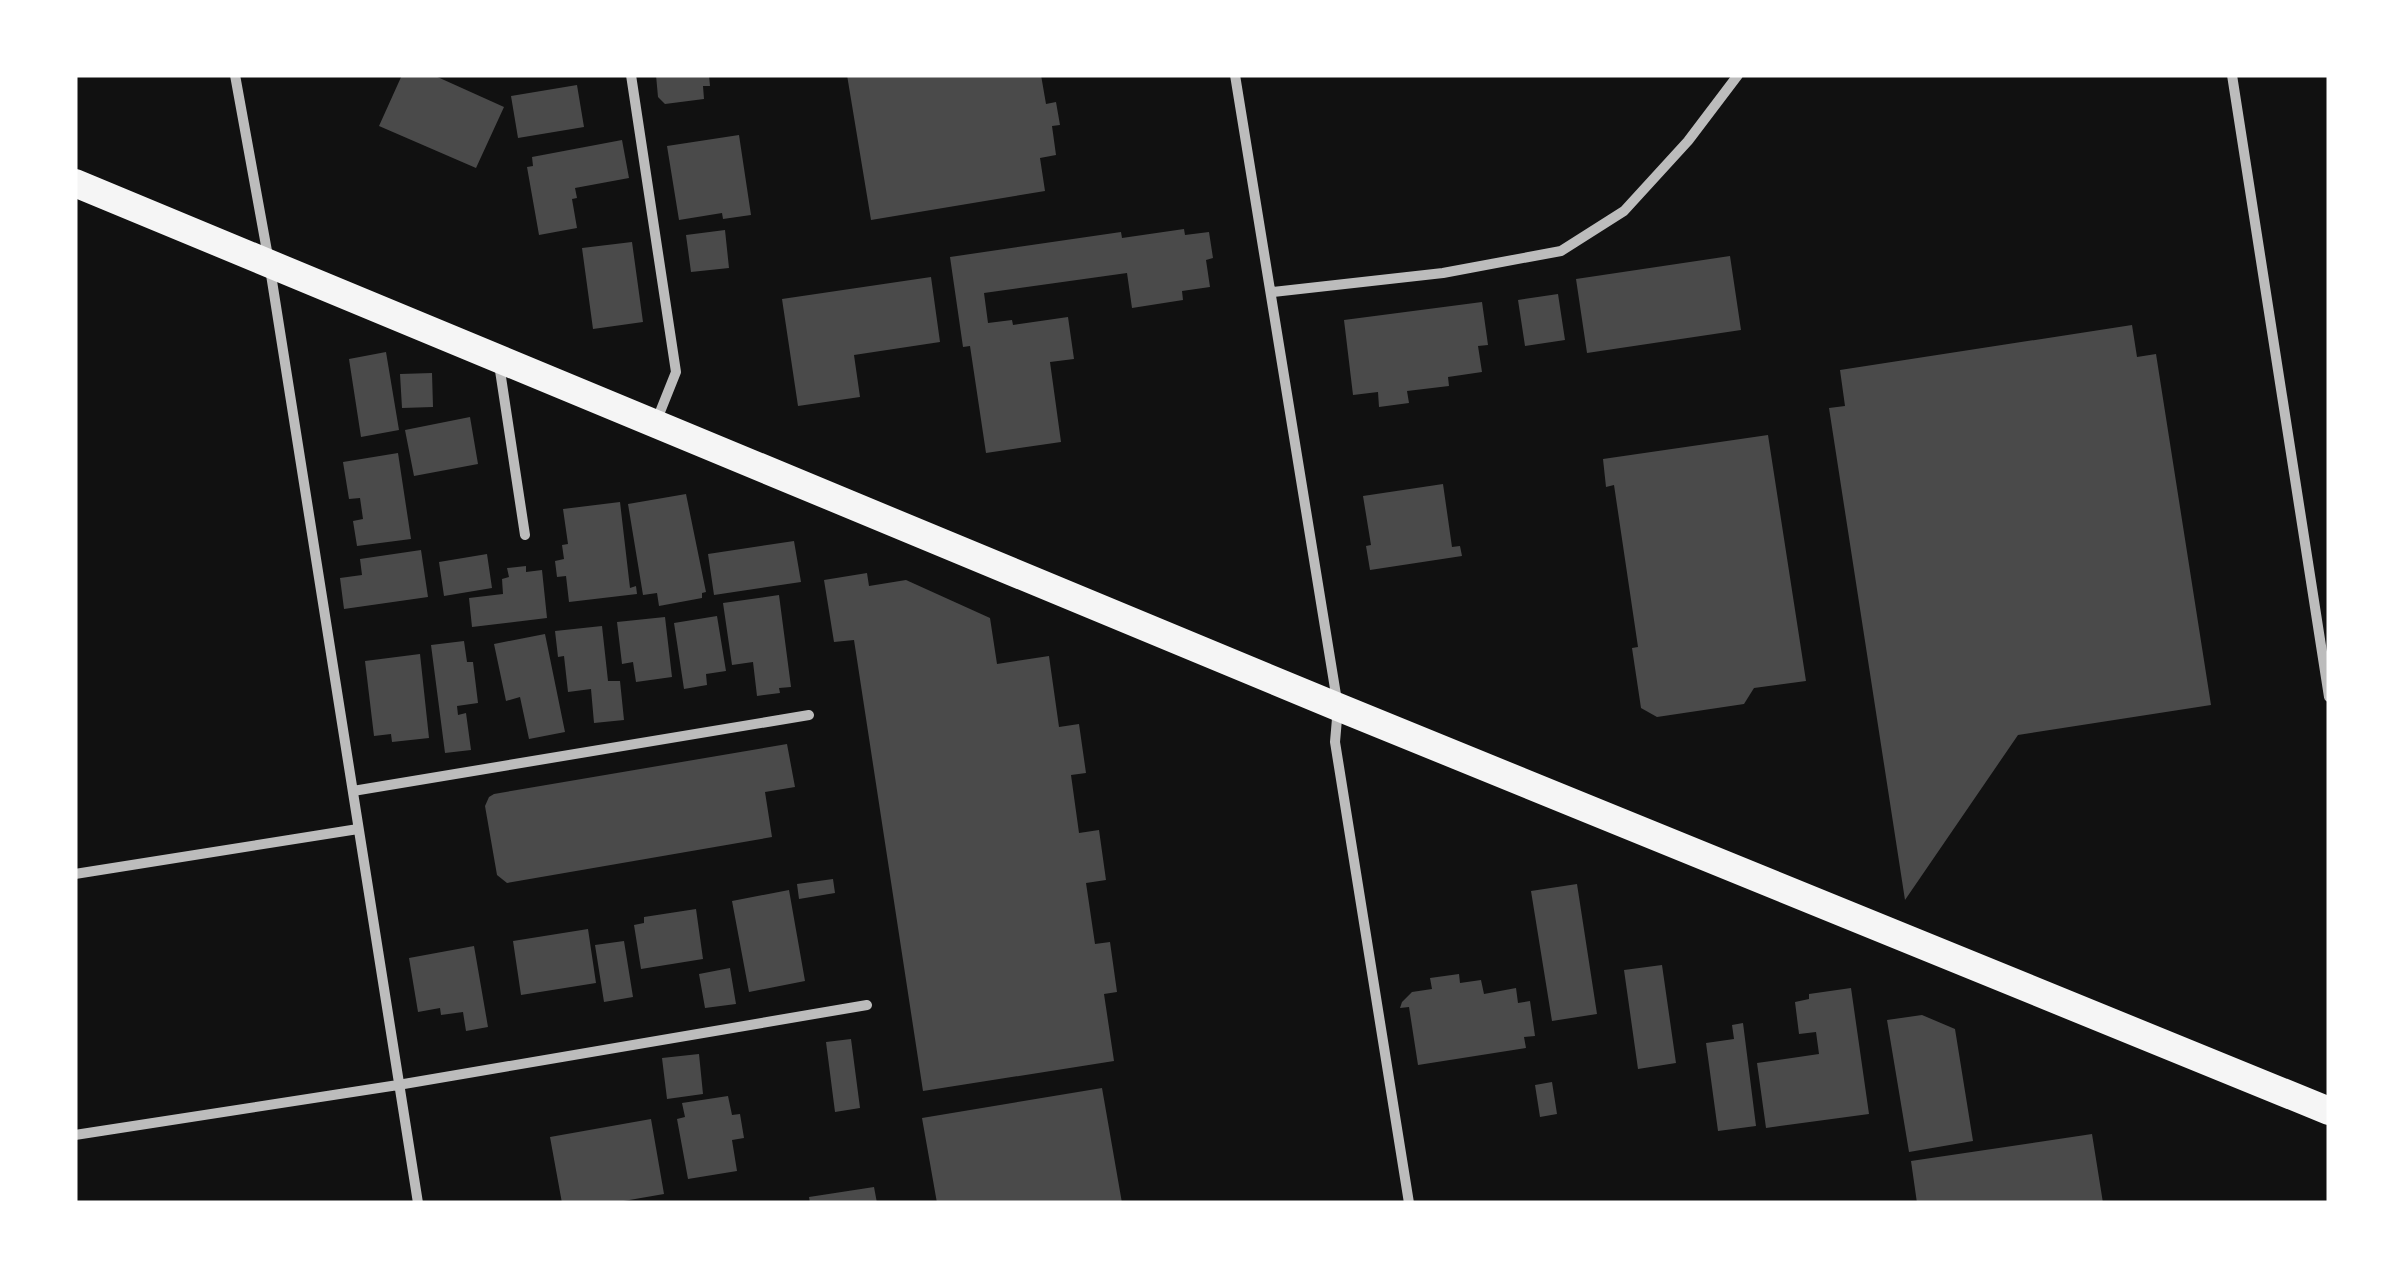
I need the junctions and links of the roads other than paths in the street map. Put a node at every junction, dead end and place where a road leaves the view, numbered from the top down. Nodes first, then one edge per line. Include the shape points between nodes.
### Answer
1 (235, 75) edge
2 (631, 75) edge
3 (1235, 75) edge
4 (1738, 75) edge
5 (2232, 75) edge
6 (75, 183) edge
7 (269, 262) junction
8 (1272, 292) junction
9 (498, 358) junction
10 (655, 423) junction
11 (524, 535) dead end
12 (2329, 697) edge
13 (1338, 707) junction
14 (809, 715) dead end
15 (353, 791) junction
16 (358, 829) junction
17 (75, 874) edge
18 (867, 1004) dead end
19 (398, 1084) junction
20 (2329, 1111) edge
21 (75, 1135) edge
22 (418, 1203) edge
23 (1409, 1203) edge

1 - 7 street
2 - 10 street via 676,372
3 - 8 street
4 - 8 street via 1624,212 1561,251 1444,273
5 - 12 street
6 - 7 highway
7 - 9 highway
7 - 15 street
8 - 13 street
9 - 10 highway
9 - 11 street
10 - 13 highway
13 - 20 highway
13 - 23 street via 1335,742
14 - 15 street
15 - 16 street
16 - 17 street
16 - 19 street
18 - 19 street
19 - 21 street
19 - 22 street

